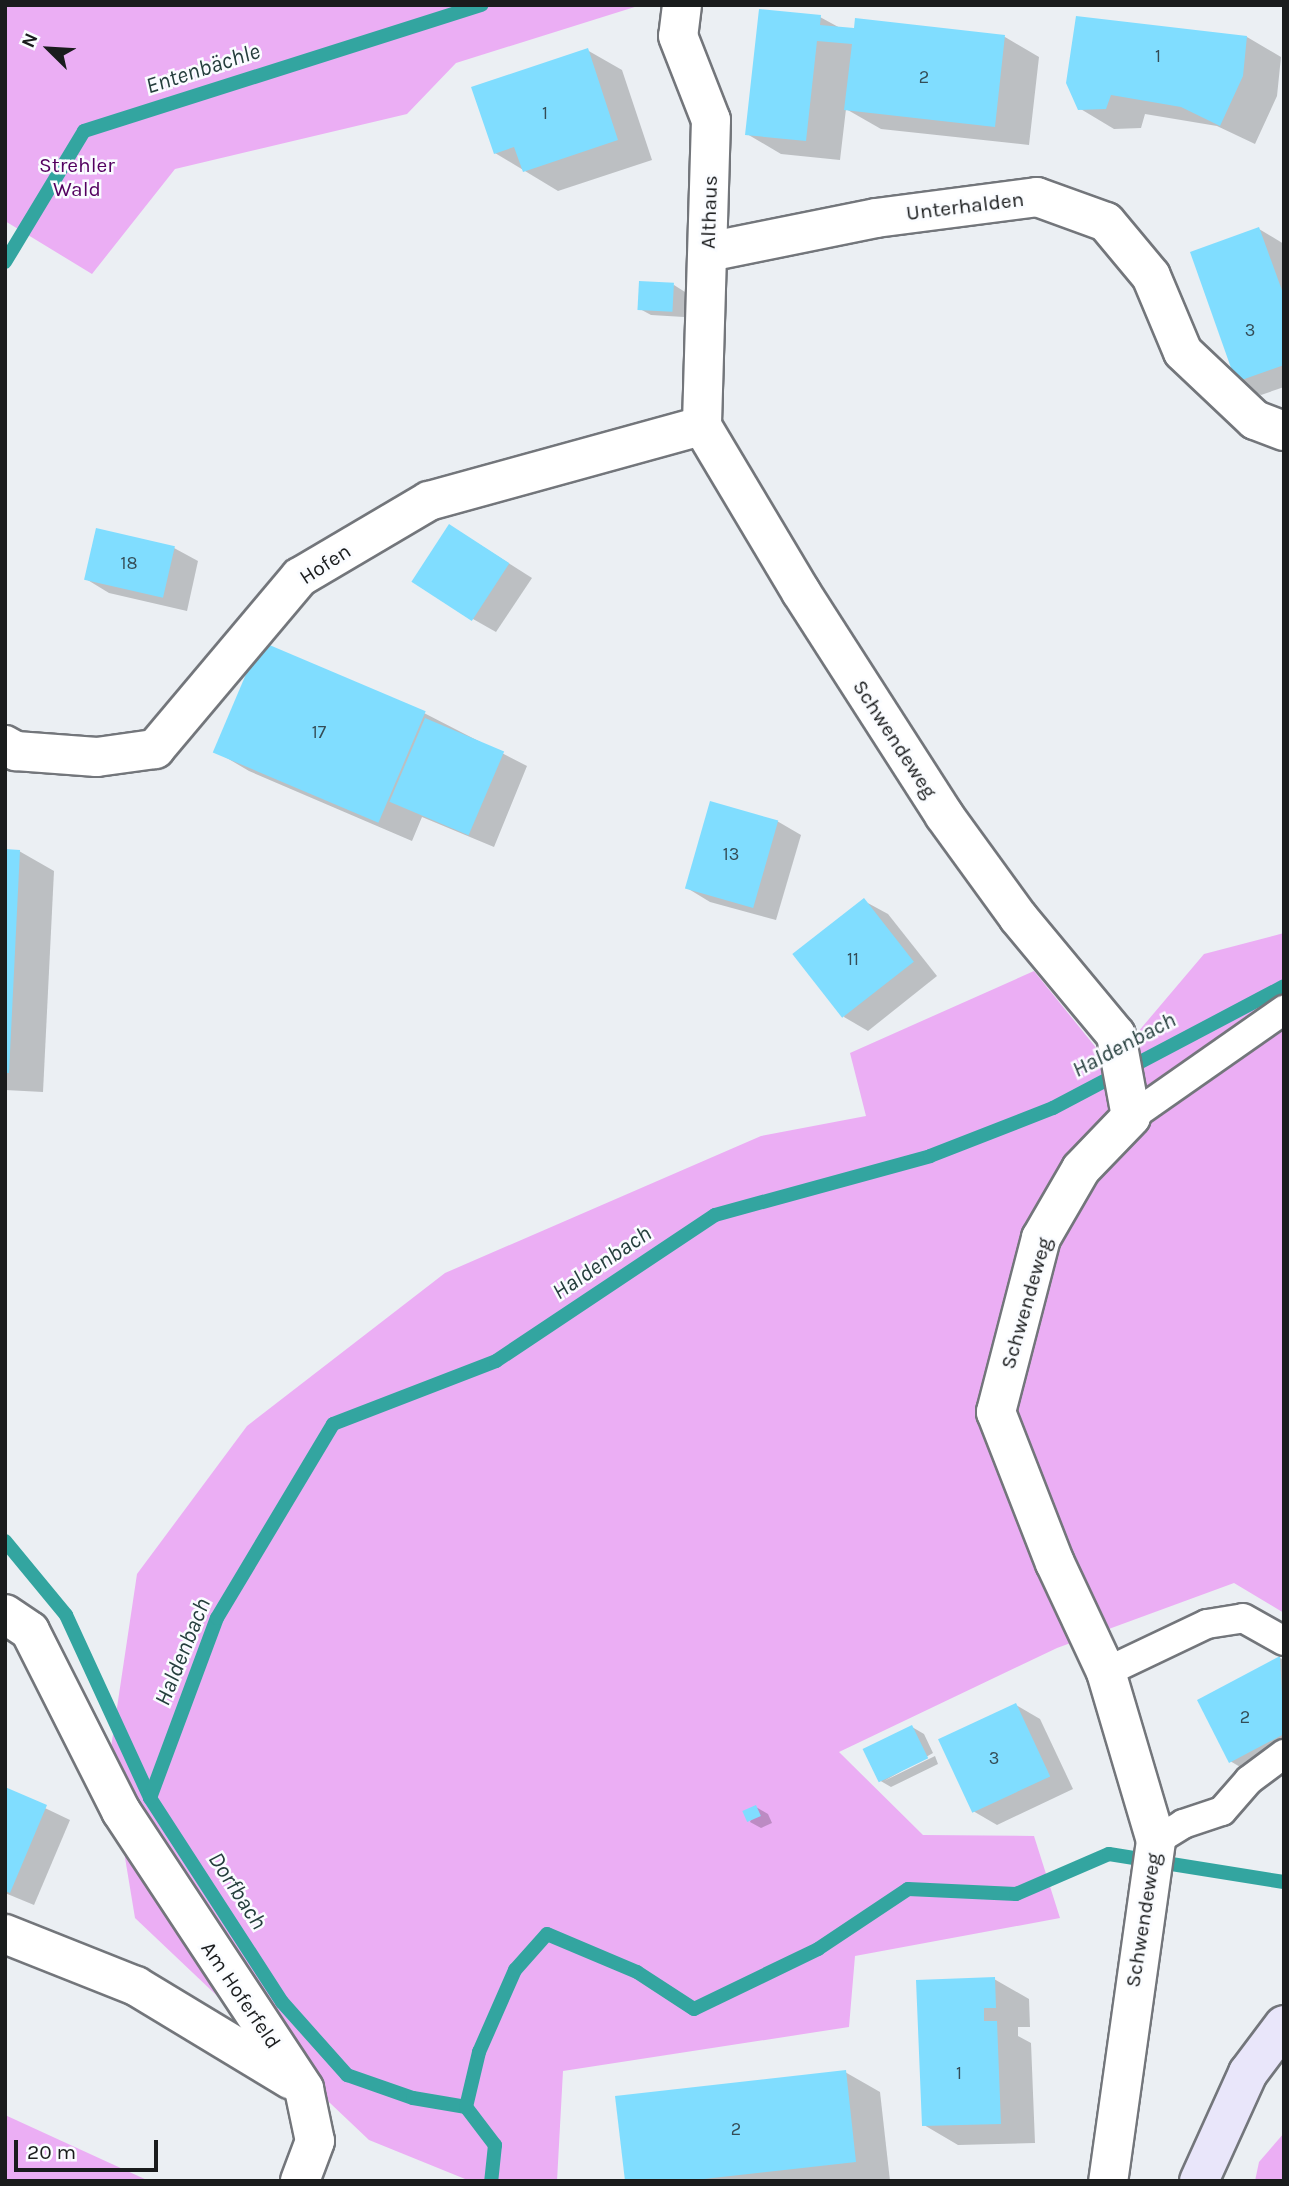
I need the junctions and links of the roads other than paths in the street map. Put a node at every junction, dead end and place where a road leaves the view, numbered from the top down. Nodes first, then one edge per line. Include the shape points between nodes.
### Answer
1 (682, 5) edge
2 (708, 252) junction
3 (702, 426) junction
4 (1284, 431) edge
5 (5, 745) edge
6 (1284, 1010) edge
7 (1131, 1117) junction
8 (5, 1614) edge
9 (1284, 1642) edge
10 (1106, 1672) junction
11 (1284, 1754) edge
12 (1156, 1841) junction
13 (5, 1934) edge
14 (1284, 2025) edge
15 (304, 2088) junction
16 (300, 2181) edge
17 (1108, 2181) edge
18 (1199, 2181) edge

1 - 2 street, Althaus via 678,36 711,120
2 - 3 street, Althaus
2 - 4 street, Unterhalden via 876,218 1038,197 1106,222 1151,275 1183,352 1255,419
3 - 5 street, Hofen via 429,501 300,577 155,749 97,757 16,751
3 - 7 street, Schwendeweg via 801,592 944,815 1018,917 1116,1035
6 - 7 lane
7 - 10 street, Schwendeweg via 1081,1168 1041,1238 996,1412 1055,1563
8 - 15 street, Am Hoferfeld via 30,1631 121,1811
9 - 10 lane via 1243,1618 1207,1624
10 - 12 street, Schwendeweg
11 - 12 lane via 1249,1780 1222,1811 1183,1824
12 - 17 street, Schwendeweg
13 - 15 street, Am Hoferfeld via 136,1986
14 - 18 street via 1248,2073
15 - 16 street via 315,2141

